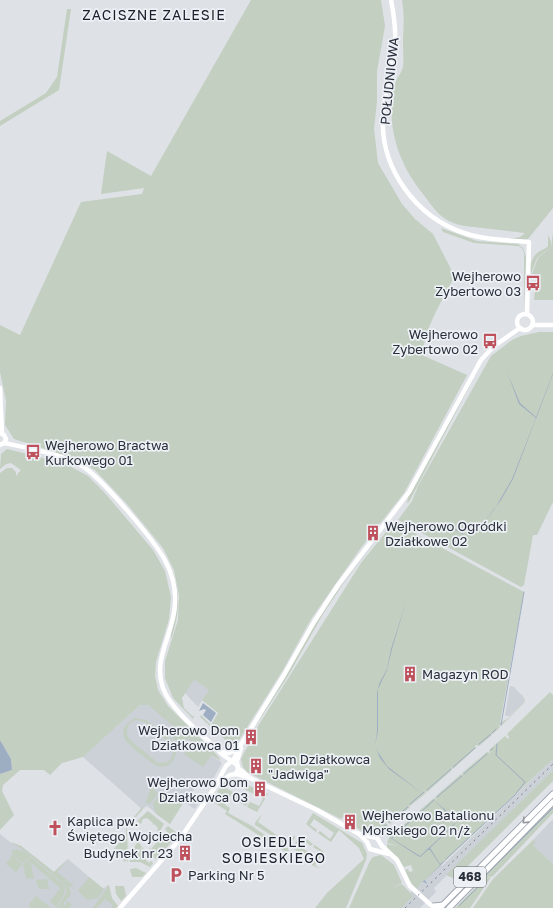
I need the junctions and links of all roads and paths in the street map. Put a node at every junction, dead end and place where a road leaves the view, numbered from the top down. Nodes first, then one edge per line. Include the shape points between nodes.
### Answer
1 (391, 0) edge
2 (526, 314) junction
3 (533, 323) junction
4 (553, 325) edge
5 (519, 327) junction
6 (0, 388) edge
7 (0, 417) edge
8 (1, 433) edge
9 (2, 444) edge
10 (244, 739) junction
11 (238, 749) junction
12 (221, 752) junction
13 (232, 762) junction
14 (226, 767) junction
15 (238, 767) junction
16 (233, 774) junction
17 (250, 778) junction
18 (214, 788) junction
19 (553, 794) edge
20 (553, 802) edge
21 (359, 834) junction
22 (372, 838) junction
23 (367, 843) junction
24 (380, 843) junction
25 (375, 850) junction
26 (391, 855) junction
27 (432, 907) edge
28 (441, 907) edge
29 (120, 908) edge
30 (449, 908) edge

1 - 2 street, POŁUDNIOWA via 395,44 383,119 388,155 395,172 412,198 434,218 455,230 484,239 529,242
2 - 3 street
2 - 5 street via 518,318
3 - 4 street
3 - 5 street via 527,330
5 - 10 street via 481,360 407,496 338,585
6 - 7 street
7 - 8 street
8 - 9 street
9 - 12 street via 16,444 73,462 90,472 100,480 161,553 171,576 175,602 171,627 161,659 161,683 170,702
10 - 11 street
10 - 15 street via 237,761
11 - 12 street via 229,753
11 - 13 street
12 - 13 street
12 - 14 street
13 - 14 street
13 - 15 street
14 - 16 street
14 - 18 street
15 - 16 street
15 - 17 street
16 - 17 street
16 - 18 street via 221,780
17 - 21 street via 317,810
18 - 29 street via 180,839
19 -> 28 main road, 468
20 - 30 main road, 468
21 - 22 street
21 - 23 street
22 - 23 street
22 - 24 street via 377,838
23 - 25 street via 369,848
24 - 25 street
24 - 26 street
25 - 26 street
26 - 27 street via 400,864 410,886
27 - 28 main road

